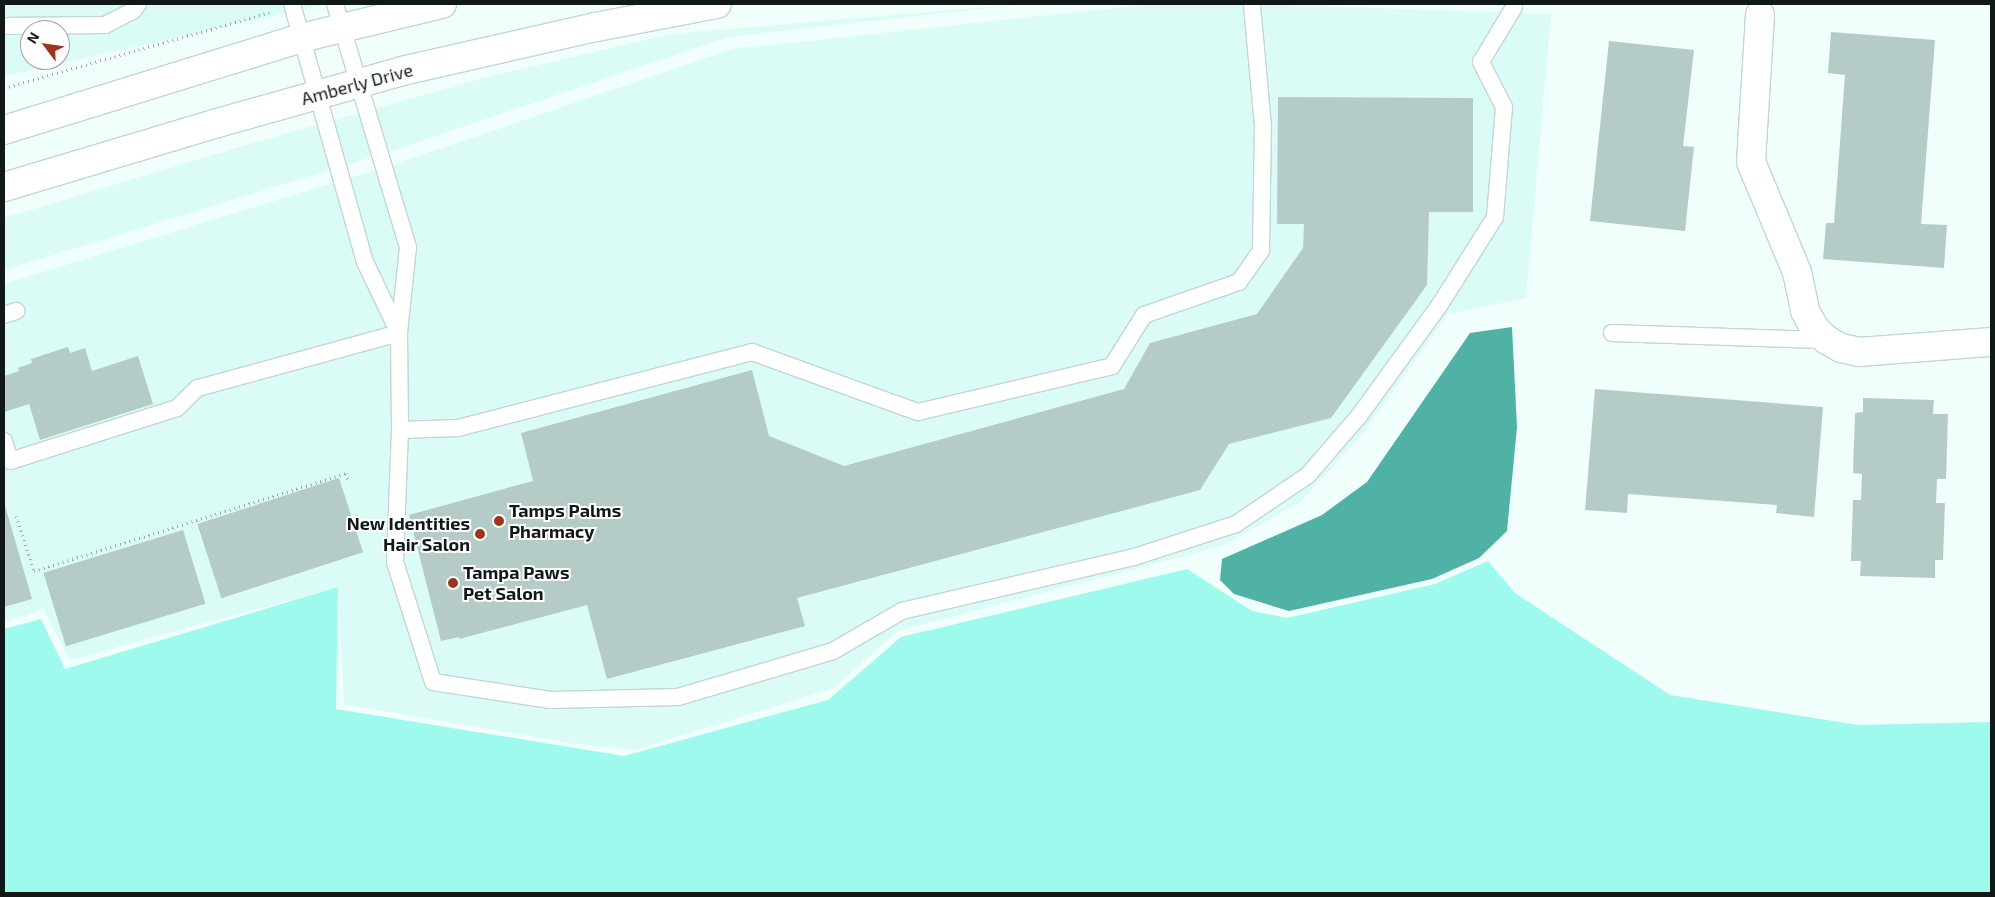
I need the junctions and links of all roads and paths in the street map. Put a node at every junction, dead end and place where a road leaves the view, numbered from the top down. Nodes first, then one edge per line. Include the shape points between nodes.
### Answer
1 (138, 4) edge
2 (442, 4) edge
3 (717, 4) edge
4 (1252, 4) edge
5 (1514, 4) edge
6 (292, 5) edge
7 (1760, 15) dead end
8 (338, 16) edge
9 (4, 26) edge
10 (301, 38) junction
11 (359, 83) junction
12 (4, 88) edge
13 (317, 94) junction
14 (4, 130) edge
15 (4, 187) edge
16 (399, 333) junction
17 (1612, 333) dead end
18 (1828, 340) junction
19 (1991, 342) edge
20 (400, 430) junction
21 (4, 441) edge
22 (348, 482) dead end
23 (16, 516) dead end

1 - 9 lane via 133,12 105,25
2 - 8 street
3 - 11 street, Amberly Drive via 586,29
4 - 20 lane via 1263,126 1260,250 1239,282 1144,315 1112,366 918,412 752,352 458,428
5 - 20 lane via 1481,62 1504,107 1495,217 1439,306 1359,416 1308,475 1236,524 1134,557 902,611 833,651 678,697 551,700 433,682 395,562
6 - 10 lane
6 - 12 path
7 - 18 street via 1751,162 1797,272 1805,311 1815,329
8 - 10 street
8 - 11 lane
10 - 13 lane
10 - 14 street
11 - 13 street, Amberly Drive
11 - 16 lane via 408,247
13 - 15 street, Amberly Drive
13 - 16 lane via 365,262
16 - 20 lane
16 - 21 lane via 198,388 177,408 10,461
17 - 18 lane
18 - 19 street via 1841,348 1860,352
22 - 23 path via 346,473 34,571

